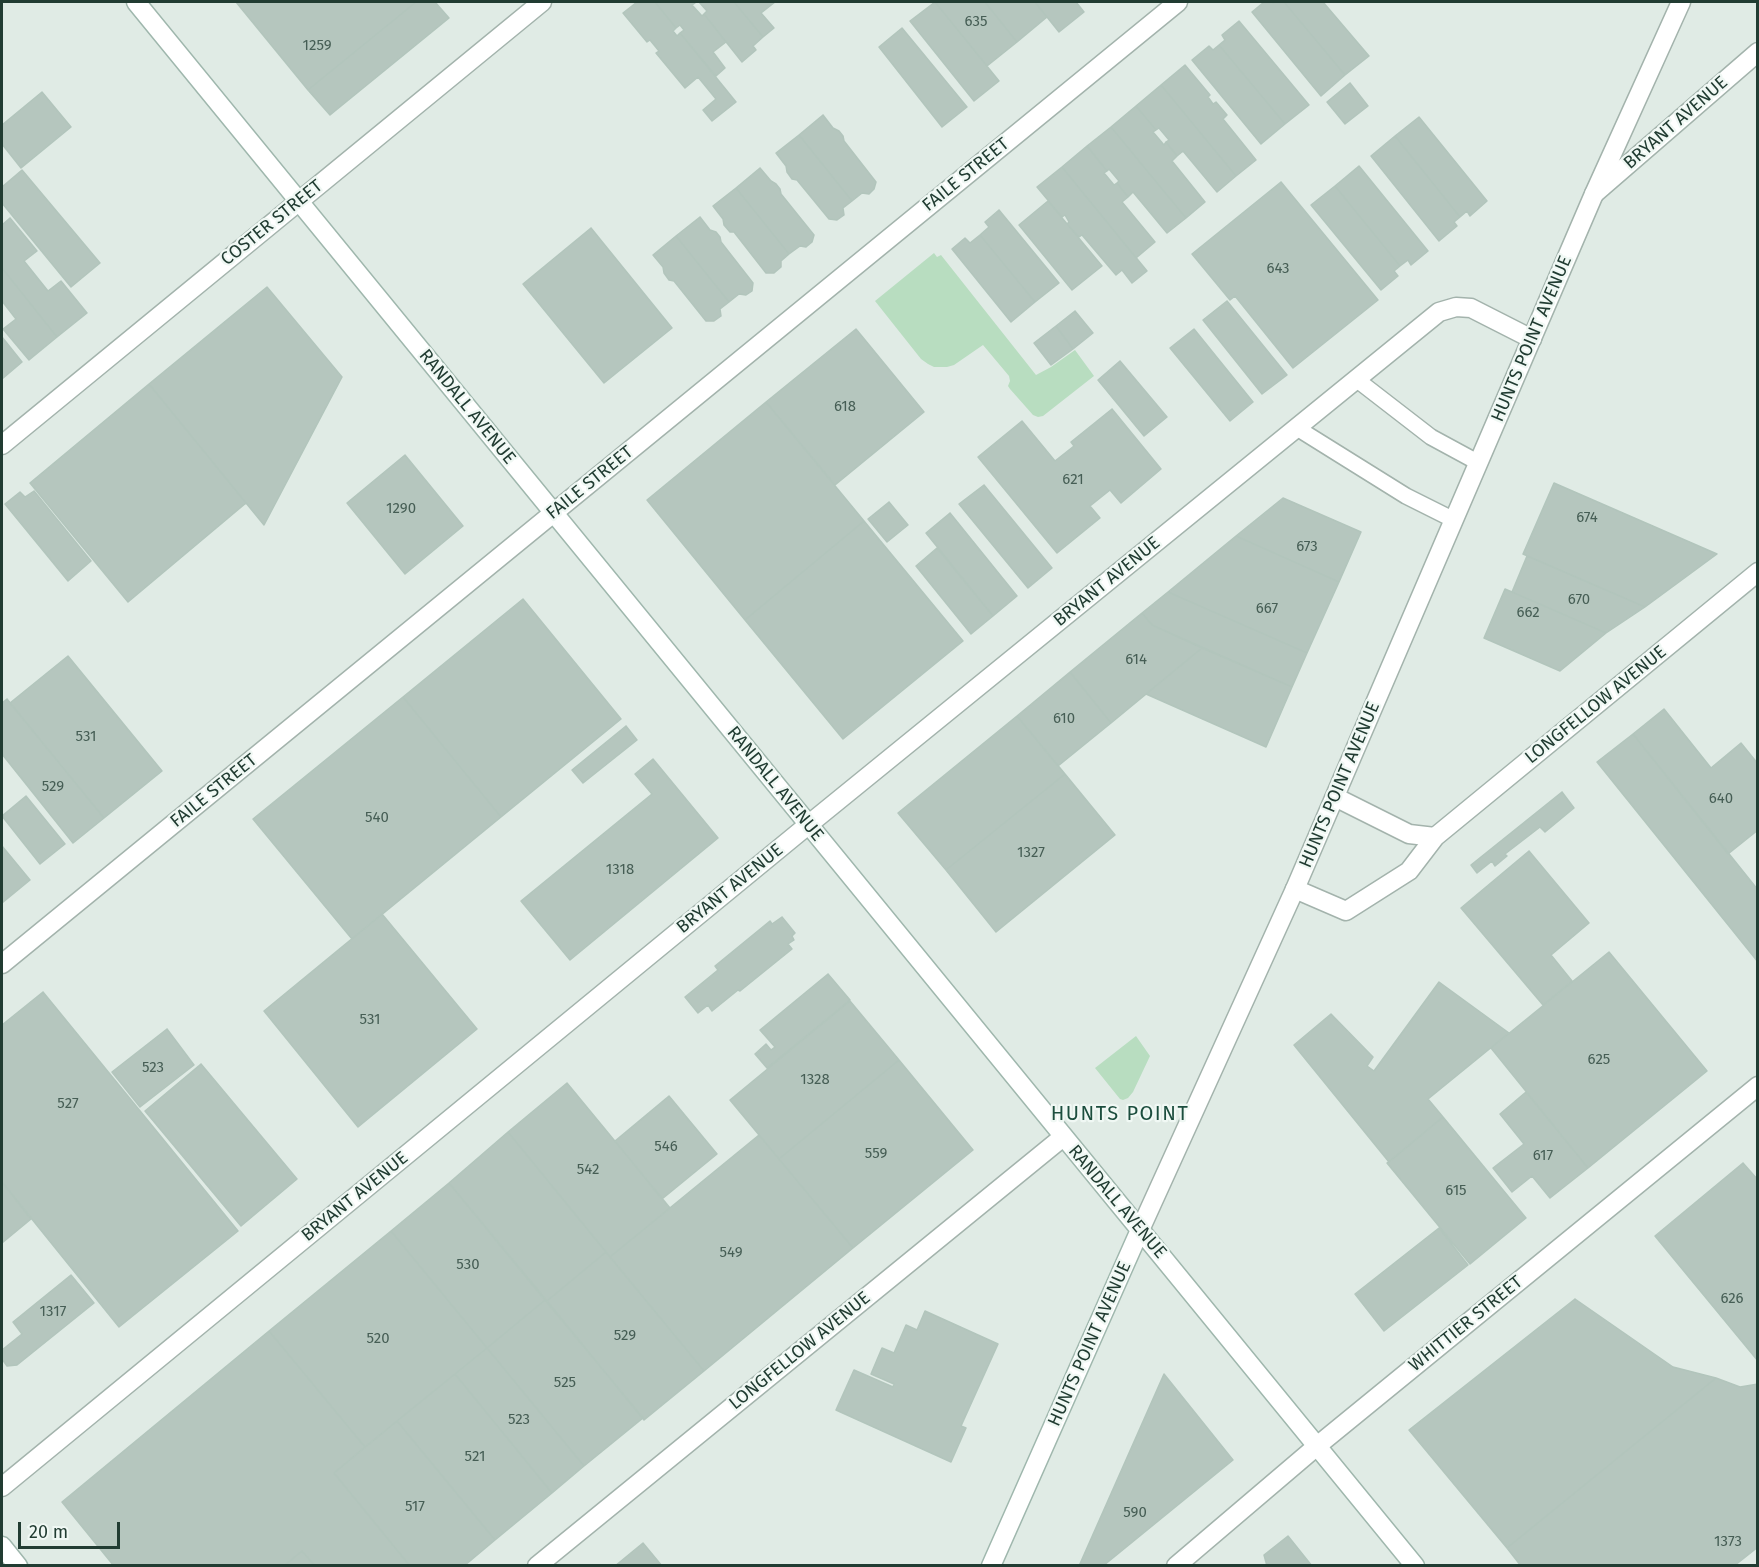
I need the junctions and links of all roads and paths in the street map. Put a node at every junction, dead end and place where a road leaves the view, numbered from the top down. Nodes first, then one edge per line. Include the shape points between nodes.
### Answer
1 (136, 2) edge
2 (542, 2) edge
3 (1178, 2) edge
4 (1681, 2) edge
5 (1758, 52) edge
6 (1594, 194) junction
7 (299, 201) junction
8 (1532, 339) junction
9 (1356, 379) junction
10 (1297, 428) junction
11 (2, 445) edge
12 (1479, 463) junction
13 (554, 513) junction
14 (1454, 520) junction
15 (1758, 572) edge
16 (1335, 797) junction
17 (808, 825) junction
18 (1435, 837) junction
19 (1295, 889) junction
20 (2, 964) edge
21 (1758, 1086) edge
22 (1063, 1137) junction
23 (1140, 1230) junction
24 (1317, 1446) junction
25 (2, 1486) edge
26 (2, 1546) edge
27 (18, 1566) edge
28 (537, 1566) edge
29 (991, 1566) edge
30 (1176, 1566) edge
31 (1415, 1566) edge

1 - 7 street, RANDALL AVENUE
2 - 7 street, COSTER STREET
3 - 13 street, FAILE STREET
4 - 6 street, HUNTS POINT AVENUE
5 - 6 street, BRYANT AVENUE
6 - 8 street, HUNTS POINT AVENUE
7 - 11 street, COSTER STREET
7 - 13 street, RANDALL AVENUE
8 - 9 street, BRYANT AVENUE via 1471,308 1456,307 1439,312
8 - 12 street, HUNTS POINT AVENUE
9 - 10 street, BRYANT AVENUE
9 - 12 lane via 1431,437
10 - 14 lane via 1406,496
10 - 17 street, BRYANT AVENUE
12 - 14 street, HUNTS POINT AVENUE
13 - 17 street, RANDALL AVENUE
13 - 20 street, FAILE STREET
14 - 16 street, HUNTS POINT AVENUE
15 - 18 street, LONGFELLOW AVENUE
16 - 18 street via 1409,834
16 - 19 street, HUNTS POINT AVENUE
17 - 22 street, RANDALL AVENUE
17 - 25 street, BRYANT AVENUE
18 - 19 street, LONGFELLOW AVENUE via 1409,871 1346,911
19 - 23 street, HUNTS POINT AVENUE
21 - 24 street, WHITTIER STREET
22 - 23 street, RANDALL AVENUE
22 - 28 street, LONGFELLOW AVENUE
23 - 24 street, RANDALL AVENUE
23 - 29 street, HUNTS POINT AVENUE
24 - 30 street, WHITTIER STREET
24 - 31 street, RANDALL AVENUE
26 - 27 street

